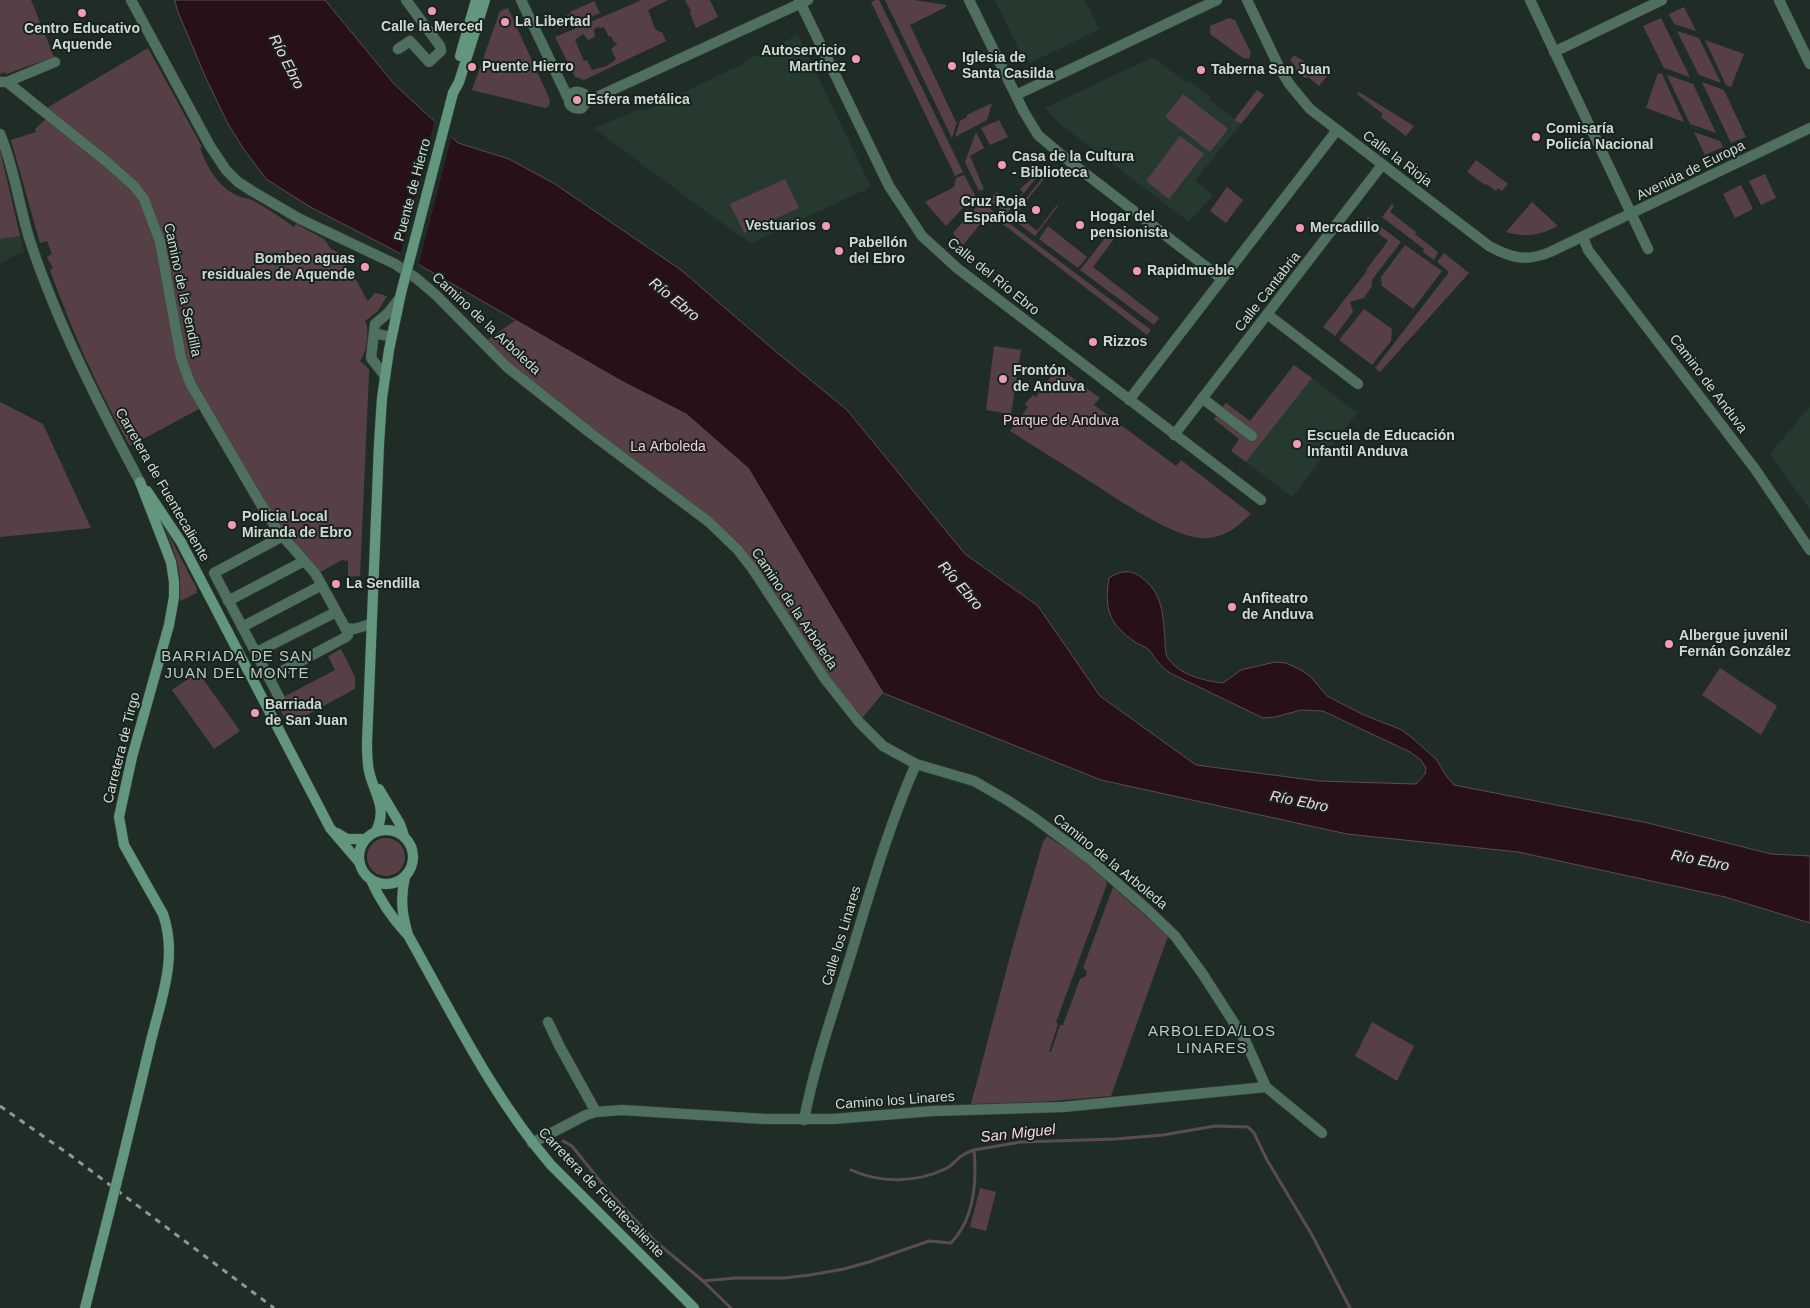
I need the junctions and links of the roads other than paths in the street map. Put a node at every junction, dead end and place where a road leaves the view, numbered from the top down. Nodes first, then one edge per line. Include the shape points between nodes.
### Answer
1 (131, 0) edge
2 (406, 0) edge
3 (520, 0) edge
4 (969, 0) edge
5 (1217, 0) edge
6 (1247, 0) edge
7 (1530, 0) edge
8 (1662, 0) edge
9 (1779, 0) edge
10 (803, 1) edge
11 (483, 2) edge
12 (398, 49) dead end
13 (1554, 52) junction
14 (55, 62) dead end
15 (1810, 64) edge
16 (3, 82) edge
17 (1016, 95) junction
18 (1810, 128) edge
19 (1337, 130) junction
20 (0, 134) edge
21 (1382, 165) junction
22 (1632, 214) junction
23 (1583, 237) junction
24 (1648, 249) dead end
25 (1222, 279) junction
26 (400, 296) junction
27 (1268, 314) junction
28 (374, 333) junction
29 (391, 338) junction
30 (372, 348) junction
31 (389, 350) junction
32 (385, 376) junction
33 (1358, 384) dead end
34 (1202, 398) junction
35 (1129, 400) junction
36 (1174, 435) junction
37 (1252, 436) dead end
38 (140, 482) junction
39 (1261, 500) dead end
40 (283, 536) junction
41 (1810, 550) edge
42 (304, 561) junction
43 (322, 585) junction
44 (228, 601) junction
45 (336, 612) junction
46 (371, 624) junction
47 (242, 627) junction
48 (345, 628) junction
49 (237, 650) junction
50 (257, 652) junction
51 (245, 664) junction
52 (269, 678) junction
53 (280, 699) dead end
54 (916, 764) junction
55 (372, 780) junction
56 (330, 828) junction
57 (376, 831) junction
58 (404, 836) junction
59 (365, 839) junction
60 (359, 862) junction
61 (404, 877) junction
62 (371, 880) junction
63 (408, 935) junction
64 (548, 1022) dead end
65 (1266, 1087) junction
66 (596, 1112) junction
67 (804, 1120) junction
68 (1322, 1134) dead end
69 (532, 1143) junction
70 (85, 1308) edge
71 (694, 1308) edge

1 - 54 street, Camino de la Arboleda via 219,162 235,179 300,219 395,264 416,278 507,367 709,522 752,568 825,679 859,722 883,746
2 - 12 street via 441,51 429,62 410,41
3 - 10 street via 569,100 571,94 579,91 586,96 586,102
4 - 17 street
5 - 17 street
6 - 19 street, Calle la Rioja via 1290,86 1315,113
7 - 13 street
8 - 13 street
9 - 15 street
10 - 35 street, Calle del Río Ebro via 889,186 922,236 957,268
11 - 26 main road, Puente de Hierro, bridge via 453,93
13 - 22 street
14 - 16 street, Camino de la Sendilla
16 - 40 street, Camino de la Sendilla via 107,162 144,199 160,242 181,358 190,383
17 - 25 street via 1038,135
18 - 22 street, Avenida de Europa
19 - 21 street, Calle la Rioja
19 - 25 street
20 - 38 street, Carretera de Fuentecaliente via 31,243 60,320 104,416
21 - 23 street, Calle la Rioja via 1489,246 1515,257 1539,257
21 - 27 street, Calle Cantabria
22 - 23 street, Avenida de Europa
22 - 24 street
23 - 41 street, Camino de Anduva via 1588,250 1755,469
25 - 35 street
26 - 28 street via 375,324
26 - 29 main road, Puente de Hierro
27 - 33 street
27 - 34 street, Calle Cantabria
28 - 29 street
28 - 30 street
29 - 31 main road, Puente de Hierro
30 - 31 street
30 - 32 street via 371,358
31 - 32 main road, Puente de Hierro
32 - 46 main road, Puente de Hierro
34 - 36 street, Calle Cantabria
34 - 37 street
35 - 36 street, Calle del Río Ebro
36 - 39 street, Calle del Río Ebro
38 - 49 main road, Carretera de Fuentecaliente via 181,542
38 - 70 main road, Carretera de Tirgo, bridge via 171,562 174,596 119,817 124,845 163,914 170,949 165,986
40 - 42 street, Camino de la Sendilla
40 - 44 street, Carretera de Fuentecaliente via 214,572
42 - 43 street, Camino de la Sendilla
42 - 44 street
43 - 45 street, Camino de la Sendilla
43 - 47 street
44 - 47 street, Carretera de Fuentecaliente
45 - 48 street, Camino de la Sendilla
45 - 50 street
46 - 48 street
46 - 55 main road, Puente de Hierro via 367,750
47 - 50 street, Carretera de Fuentecaliente
48 - 52 street via 346,637
49 - 50 street via 248,646
49 - 51 main road, Carretera de Fuentecaliente
50 - 51 street
50 - 52 street, Carretera de Fuentecaliente
51 - 56 main road, Carretera de Fuentecaliente
52 - 53 street, Carretera de Fuentecaliente
54 - 65 street, Camino de la Arboleda via 974,782 1007,800 1090,860 1148,910 1175,936 1202,973 1245,1040
54 - 67 street, Calle los Linares via 883,850
55 - 57 main road, Puente de Hierro via 382,812
55 - 58 main road via 391,807
56 - 59 main road via 347,839
56 - 60 main road, Carretera de Fuentecaliente
57 - 58 main road via 391,830
57 - 59 main road
58 - 61 main road via 412,847 413,860
59 - 60 main road
60 - 62 main road
61 - 62 main road via 388,884
61 - 63 main road via 401,908
62 - 63 main road via 398,925
63 - 69 main road, Carretera de Fuentecaliente via 498,1094
64 - 66 street
65 - 67 street, Camino los Linares via 1063,1107 933,1111
65 - 68 street, Camino de la Arboleda
66 - 67 street, Camino los Linares via 622,1110
66 - 69 street, Camino los Linares
69 - 71 main road, Carretera de Fuentecaliente

